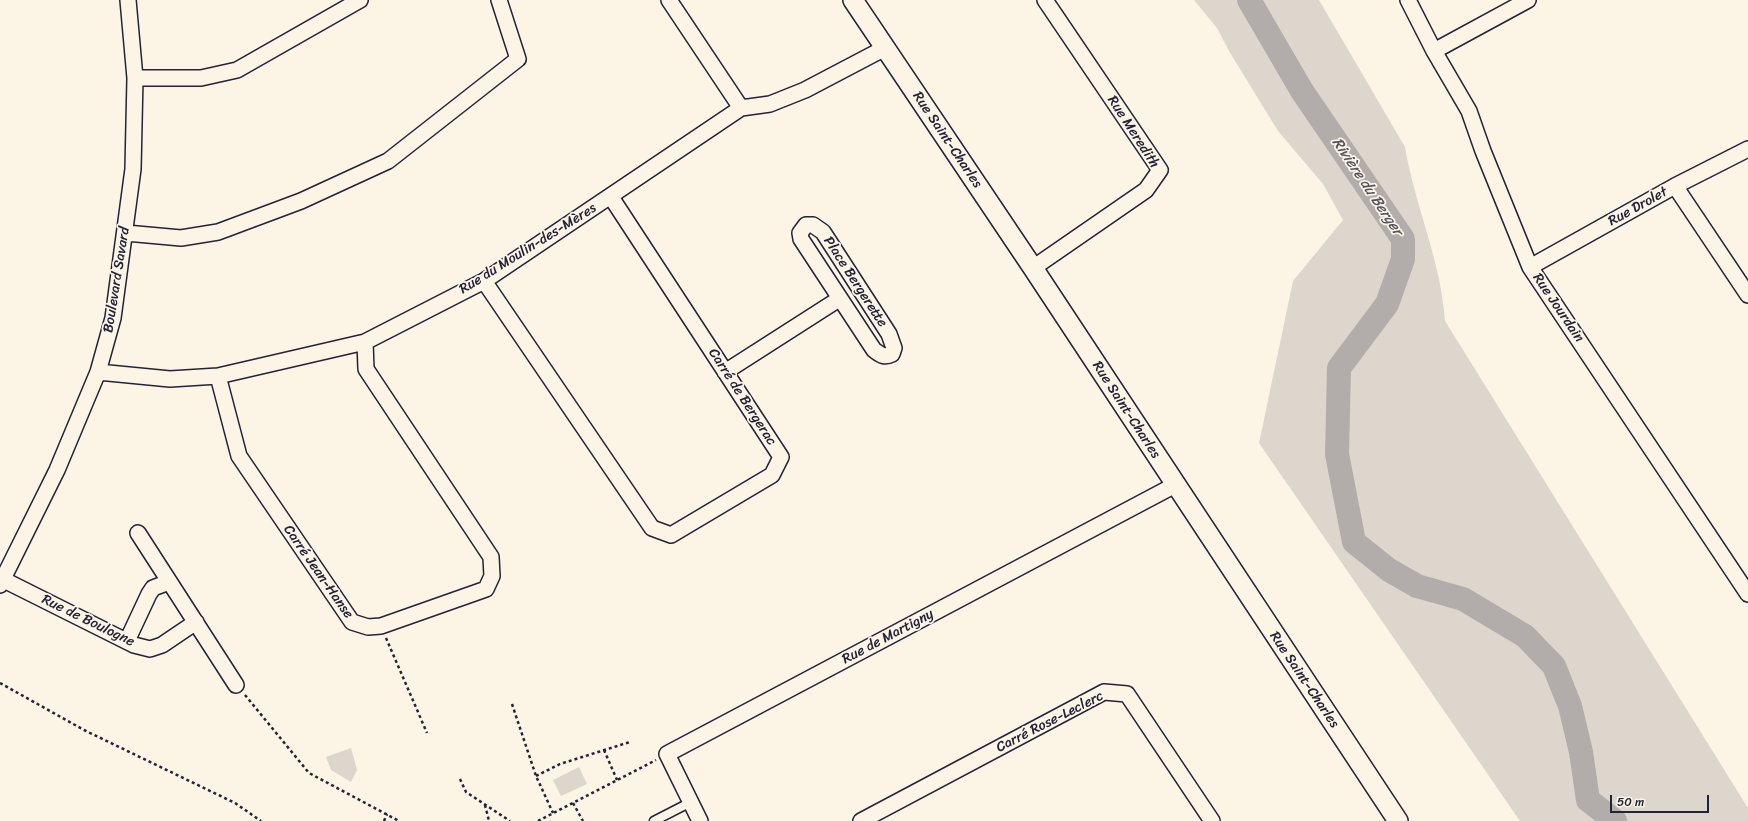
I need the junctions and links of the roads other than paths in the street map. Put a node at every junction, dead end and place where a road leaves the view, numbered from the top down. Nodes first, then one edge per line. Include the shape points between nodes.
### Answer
1 (128, 0) edge
2 (360, 0) edge
3 (499, 0) edge
4 (669, 0) edge
5 (853, 0) edge
6 (1045, 0) edge
7 (1408, 0) edge
8 (1528, 0) edge
9 (885, 48) junction
10 (1434, 51) junction
11 (136, 78) junction
12 (741, 108) junction
13 (1748, 149) edge
14 (1675, 186) junction
15 (611, 196) junction
16 (126, 233) junction
17 (1530, 267) junction
18 (1033, 268) junction
19 (484, 281) junction
20 (1748, 295) edge
21 (839, 299) junction
22 (364, 342) junction
23 (98, 372) junction
24 (725, 372) junction
25 (218, 376) junction
26 (1175, 485) junction
27 (138, 533) dead end
28 (1, 581) edge
29 (169, 582) junction
30 (1748, 594) edge
31 (196, 622) junction
32 (127, 641) junction
33 (236, 685) road end
34 (691, 802) junction
35 (654, 821) edge
36 (700, 821) edge
37 (861, 821) edge
38 (1212, 821) edge
39 (1398, 821) edge

1 - 11 street, Boulevard Savard
2 - 11 street via 237,70 201,78
3 - 16 street via 518,59 388,160 302,201 218,232 181,238
4 - 12 street
5 - 9 street, Rue Saint-Charles
6 - 18 street, Rue Meredith via 1160,170 1146,190
7 - 10 street, Rue Jourdain
8 - 10 street
9 - 12 street, Rue du Moulin-des-Mères via 805,90 770,104
9 - 18 street, Rue Saint-Charles
10 - 17 street, Rue Jourdain via 1469,111
11 - 16 street, Boulevard Savard via 133,169
12 - 15 street, Rue du Moulin-des-Mères
13 - 14 street, Rue Drolet
14 - 17 street, Rue Drolet
14 - 20 street
15 - 19 street, Rue du Moulin-des-Mères
15 - 24 street, Carré de Bergerac
16 - 23 street, Boulevard Savard via 113,318
17 - 30 street, Rue Jourdain
18 - 26 street, Rue Saint-Charles
19 - 22 street, Rue du Moulin-des-Mères
19 - 24 street, Carré de Bergerac via 652,528 671,535 772,475 781,457
21 - 21 street, Place Bergerette via 874,350 881,356 892,354 894,348 889,334 823,232 813,225 806,225 800,233 801,239
21 - 24 street, Place Bergerette
22 - 25 street, Rue du Moulin-des-Mères
22 - 25 street, Carré Jean-Hanse via 366,369 491,558 492,576 486,589 381,626 368,627 352,622 239,456
23 - 25 street, Rue du Moulin-des-Mères via 170,379
23 - 28 street, Boulevard Savard via 57,470
26 - 34 street, Rue de Martigny via 667,754
26 - 39 street, Rue Saint-Charles
27 - 29 street
28 - 32 street, Rue de Boulogne
29 - 31 street
29 - 32 street via 153,588
31 - 32 street, Rue de Boulogne via 162,645 150,649
31 - 33 street
34 - 35 lane
34 - 36 street, Rue de Martigny
37 - 38 street, Carré Rose-Leclerc via 1104,692 1127,694

